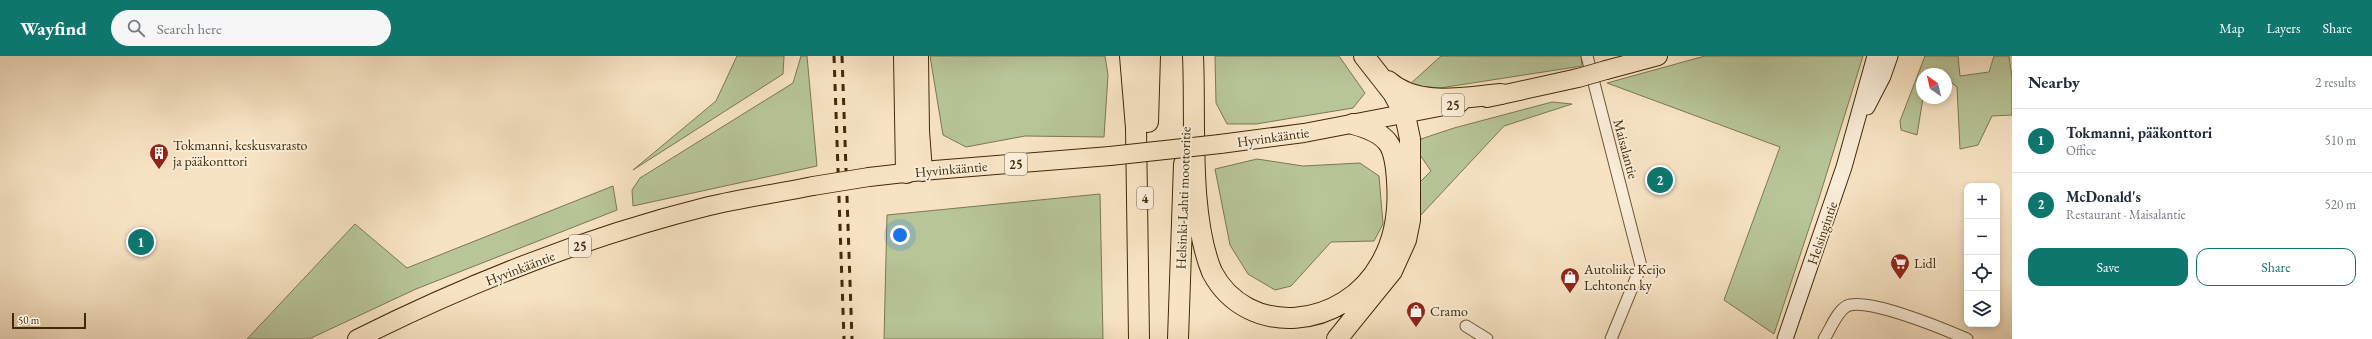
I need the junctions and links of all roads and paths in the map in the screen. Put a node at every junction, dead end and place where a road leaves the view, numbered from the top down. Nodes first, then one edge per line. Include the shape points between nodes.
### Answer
1 (904, 56) edge
2 (918, 56) edge
3 (1130, 56) edge
4 (1150, 56) edge
5 (1186, 56) edge
6 (1193, 56) edge
7 (1587, 56) edge
8 (1658, 56) edge
9 (1875, 56) edge
10 (1890, 56) edge
11 (1370, 63) edge
12 (1501, 94) junction
13 (1405, 115) junction
14 (1353, 124) junction
15 (1857, 127) junction
16 (914, 172) junction
17 (1466, 326) dead end
18 (358, 339) edge
19 (1139, 339) edge
20 (1178, 339) edge
21 (1337, 339) edge
22 (1488, 339) edge
23 (1611, 339) edge
24 (1785, 339) edge
25 (1824, 339) edge
26 (1967, 339) edge

1 - 16 highway
2 - 16 highway
3 - 19 highway via 1136,128
4 - 19 highway, 4
5 - 20 highway, Helsinki-Lahti moottoritie
6 - 14 highway via 1198,202 1206,253 1219,287 1230,301 1245,314 1259,320 1279,325 1307,322 1325,316 1356,294 1369,281 1389,247 1396,220 1398,192 1393,152 1381,134
7 - 23 street, Maisalantie via 1641,266
8 - 12 highway, Hyvinkääntie / 25, bridge via 1578,78
9 - 15 main road, Helsingintie
10 - 15 main road, Helsingintie via 1883,76
11 - 12 highway via 1394,87 1419,97 1440,99
11 - 13 highway via 1393,93
12 - 13 highway, Hyvinkääntie / 25
13 - 14 highway, Hyvinkääntie / 25
13 - 21 highway via 1410,139 1412,186 1406,240 1392,271
14 - 16 highway, Hyvinkääntie / 25, bridge via 1220,144
15 - 24 main road, Helsingintie
16 - 18 highway, Hyvinkääntie / 25, bridge via 813,186 710,206 591,242 458,291
17 - 22 street
25 - 26 street via 1845,307 1857,303 1897,313

